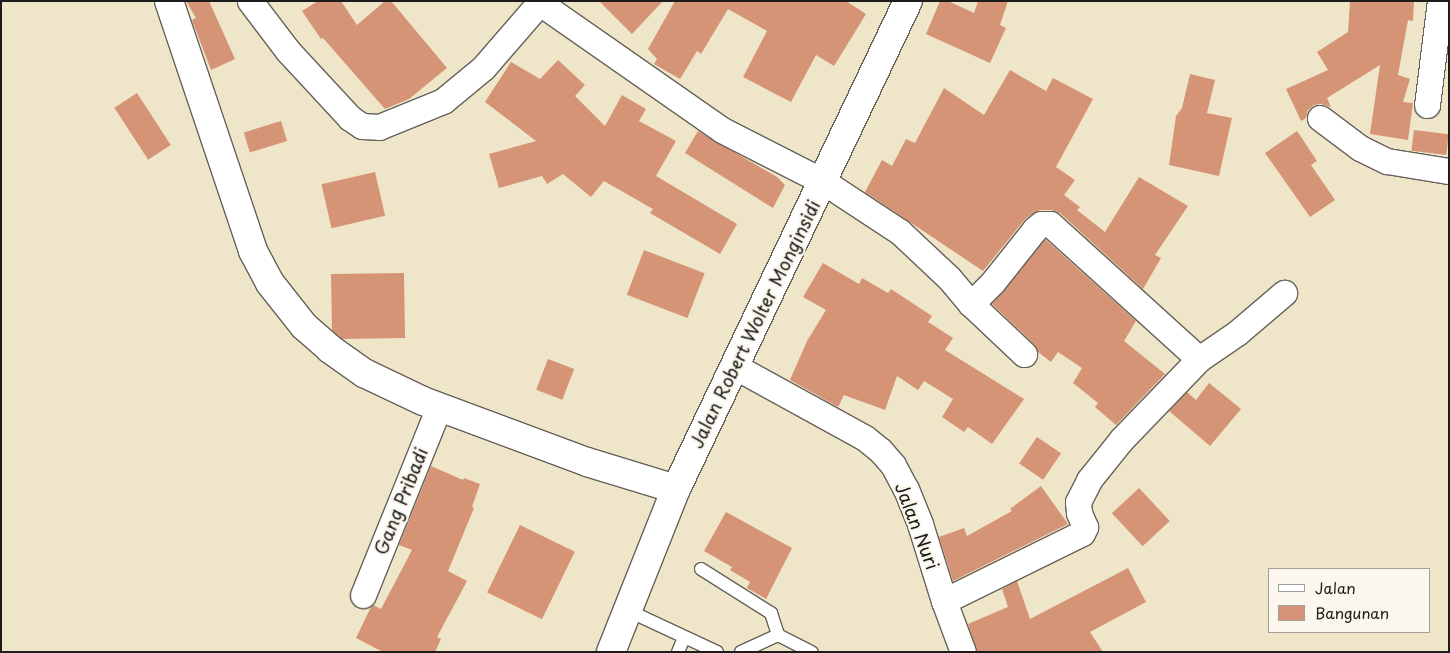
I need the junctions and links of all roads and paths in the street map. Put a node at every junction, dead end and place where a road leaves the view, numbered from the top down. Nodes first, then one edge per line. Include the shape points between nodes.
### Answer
1 (169, 1) edge
2 (250, 1) edge
3 (908, 1) edge
4 (1440, 1) edge
5 (540, 2) edge
6 (1427, 105) dead end
7 (1320, 118) dead end
8 (1449, 171) edge
9 (824, 182) junction
10 (1284, 293) dead end
11 (971, 304) junction
12 (1024, 354) dead end
13 (1199, 359) junction
14 (734, 366) junction
15 (439, 406) junction
16 (676, 488) junction
17 (701, 569) dead end
18 (363, 595) dead end
19 (944, 601) junction
20 (629, 611) junction
21 (778, 635) junction
22 (684, 638) junction
23 (611, 652) edge
24 (678, 652) edge
25 (717, 652) edge
26 (741, 652) edge
27 (812, 652) edge
28 (963, 652) edge

1 - 15 main road via 250,242 270,283 304,326 330,349 364,373
2 - 5 street via 288,51 350,118 362,126 379,127 443,101 483,68
3 - 9 main road, Jalan Robert Wolter Monginsidi
4 - 6 street
5 - 9 street via 722,130
7 - 8 street via 1360,148 1387,160
9 - 11 street via 900,232
9 - 14 main road, Jalan Robert Wolter Monginsidi
10 - 13 street via 1237,333
11 - 12 street
11 - 13 street via 992,283 1035,228 1050,224
13 - 19 street via 1121,440 1089,480 1078,502 1085,527 1082,533
14 - 16 main road, Jalan Robert Wolter Monginsidi
14 - 19 street, Jalan Nuri via 865,438 880,450 906,489
15 - 16 main road via 587,462
15 - 18 street, Gang Pribadi
16 - 20 main road, Jalan Robert Wolter Monginsidi
17 - 21 lane via 771,613
19 - 28 street, Jalan Nuri
20 - 22 lane
20 - 23 main road, Jalan Robert Wolter Monginsidi
21 - 26 lane
21 - 27 lane
22 - 24 lane
22 - 25 lane

